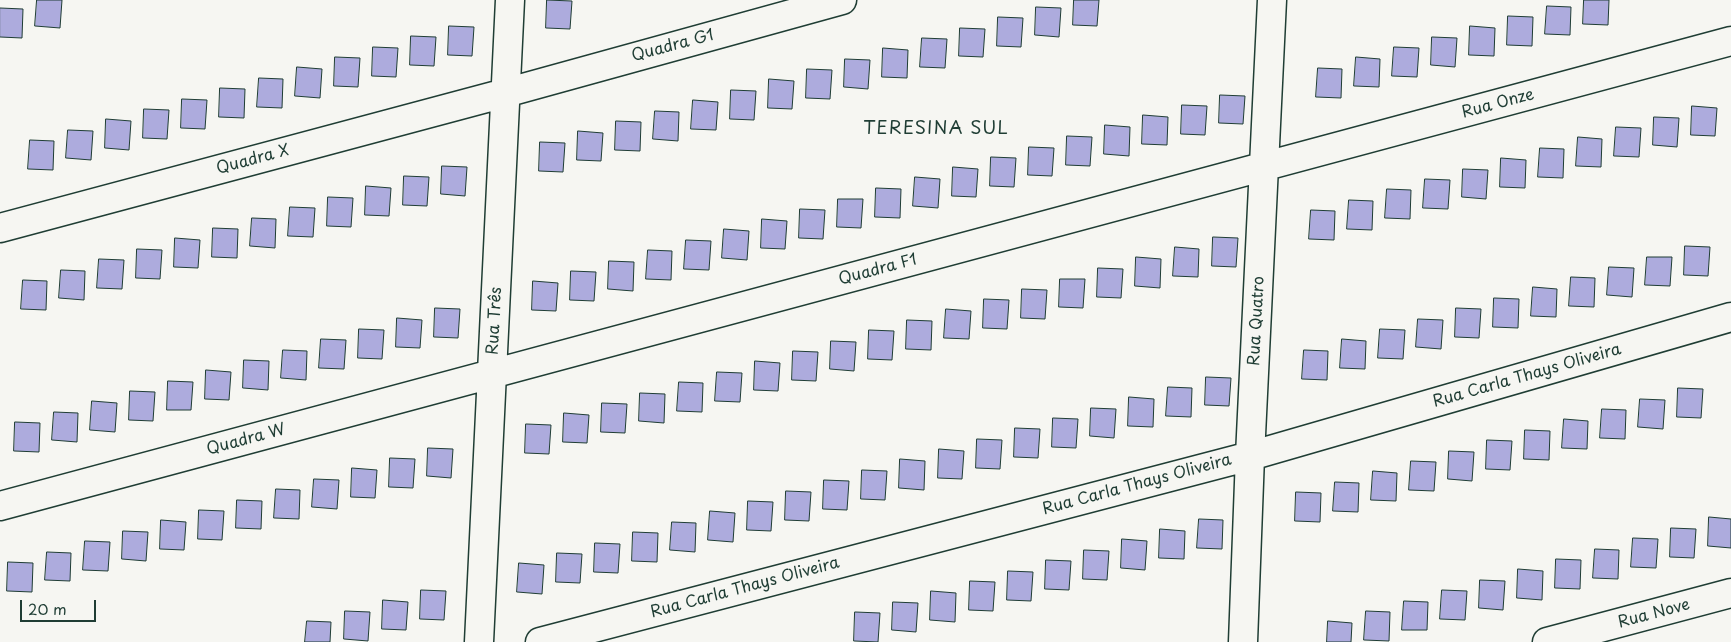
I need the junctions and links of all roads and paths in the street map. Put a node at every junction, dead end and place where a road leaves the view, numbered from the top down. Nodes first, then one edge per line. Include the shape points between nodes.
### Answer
1 (510, 0) edge
2 (842, 0) edge
3 (1272, 0) edge
4 (1731, 41) edge
5 (505, 93) junction
6 (1264, 168) junction
7 (0, 228) edge
8 (1731, 317) edge
9 (493, 373) junction
10 (1250, 456) junction
11 (0, 506) edge
12 (1731, 593) edge
13 (479, 642) edge
14 (540, 642) edge
15 (1244, 642) edge
16 (1548, 642) edge

1 - 5 street, Rua Três
2 - 5 street, Quadra G1
3 - 6 street, Rua Quatro
4 - 6 street, Rua Onze
5 - 7 street, Quadra X
5 - 9 street, Rua Três
6 - 9 street, Quadra F1
6 - 10 street, Rua Quatro
8 - 10 street, Rua Carla Thays Oliveira
9 - 11 street, Quadra W
9 - 13 street, Rua Três
10 - 14 street, Rua Carla Thays Oliveira
10 - 15 street, Rua Quatro
12 - 16 street, Rua Nove

